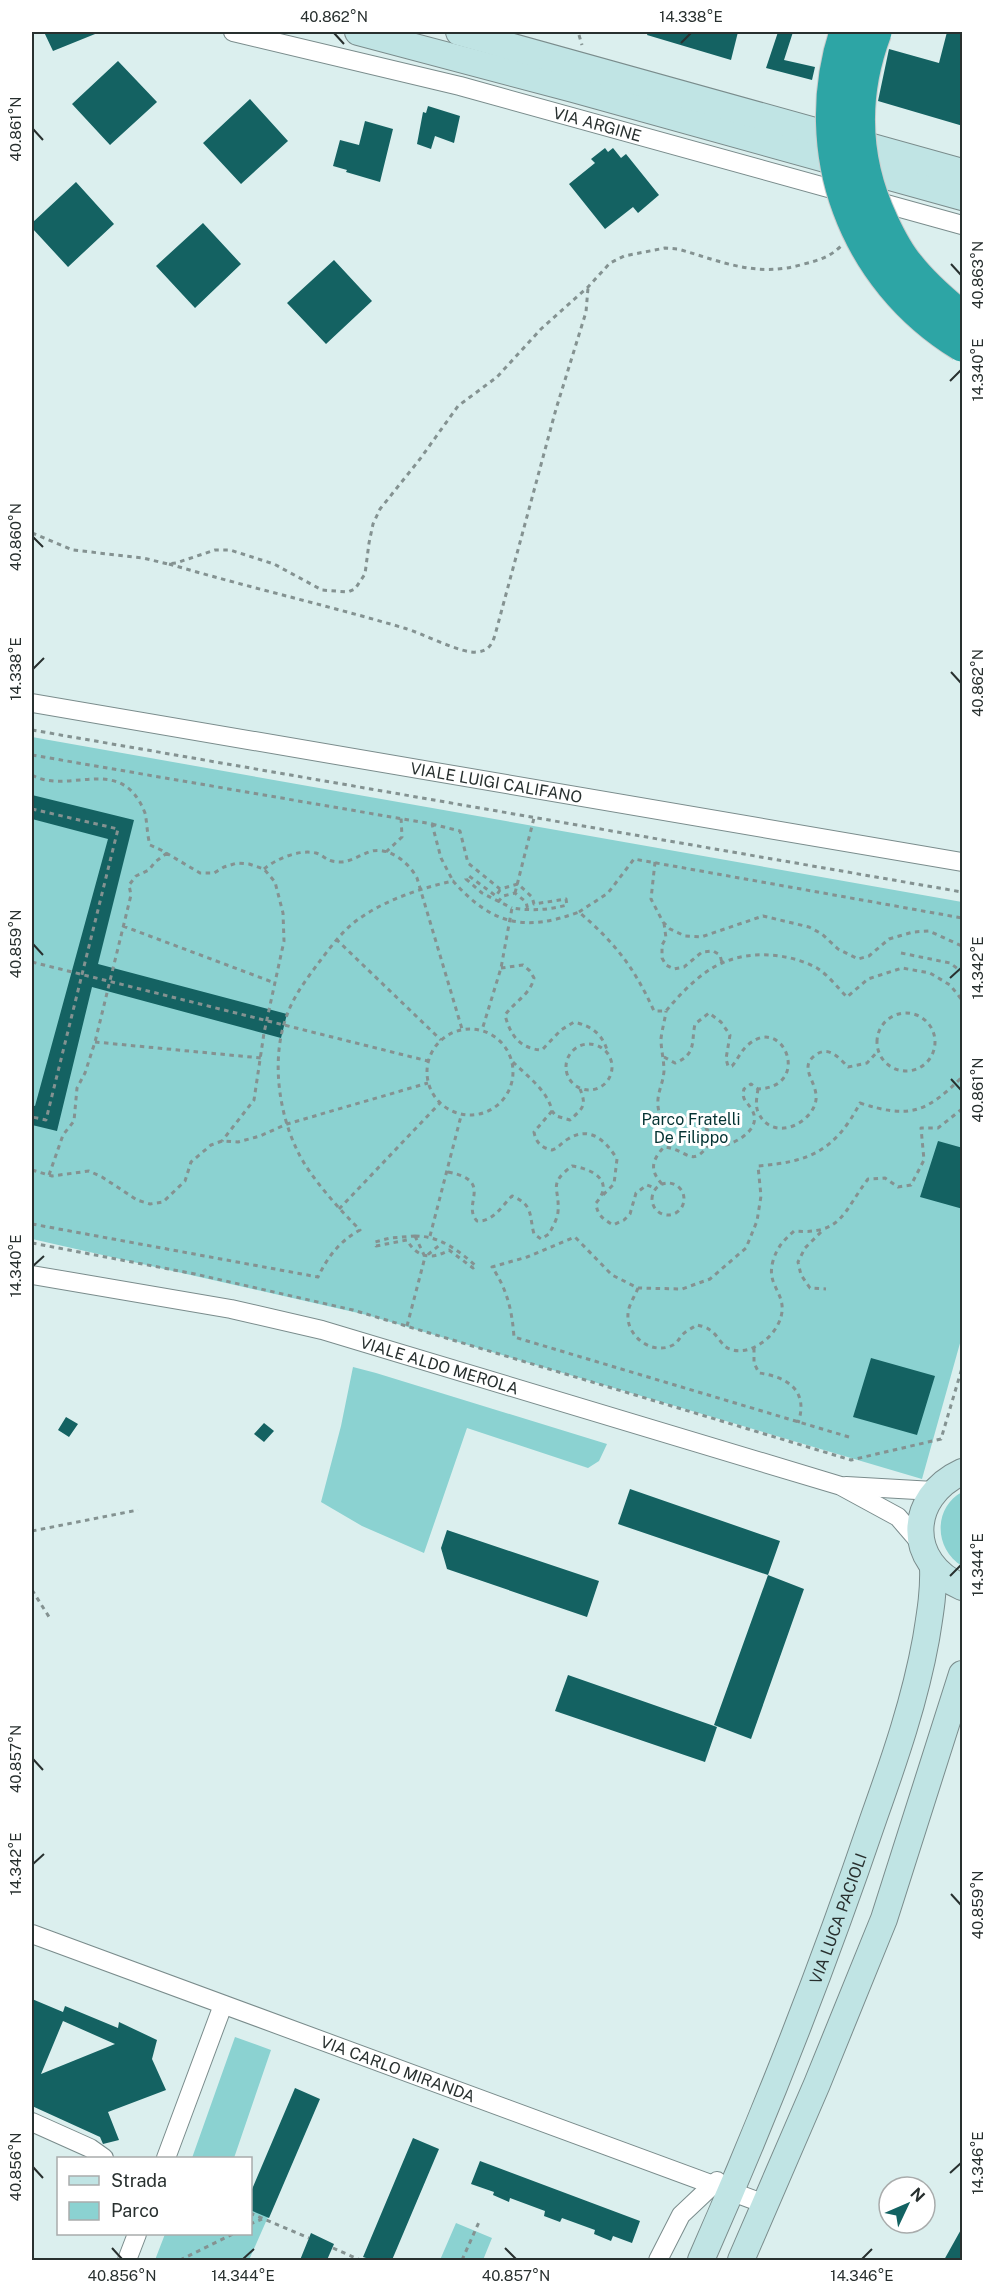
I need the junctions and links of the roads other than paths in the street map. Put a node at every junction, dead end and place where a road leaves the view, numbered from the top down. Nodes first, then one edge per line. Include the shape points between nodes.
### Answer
1 (233, 32) edge
2 (357, 32) edge
3 (459, 32) edge
4 (846, 32) edge
5 (875, 32) edge
6 (963, 172) edge
7 (963, 196) edge
8 (963, 225) edge
9 (963, 319) edge
10 (963, 345) edge
11 (32, 703) edge
12 (963, 862) edge
13 (32, 1275) edge
14 (962, 1472) edge
15 (841, 1486) junction
16 (934, 1491) junction
17 (928, 1556) junction
18 (963, 1587) edge
19 (963, 1674) edge
20 (32, 1934) edge
21 (223, 2005) junction
22 (32, 2122) edge
23 (103, 2157) edge
24 (166, 2157) edge
25 (721, 2189) junction
26 (765, 2204) junction
27 (137, 2235) edge
28 (127, 2260) edge
29 (658, 2260) edge
30 (701, 2260) edge
31 (741, 2260) edge

1 - 8 street, VIA ARGINE via 460,86
2 - 7 main road, VIA ARGINE
3 - 6 main road
4 - 10 highway, bridge via 834,87 832,140 848,207 873,259 889,281 928,319
5 - 9 highway, bridge via 864,67 858,125 866,180 890,238 907,265
11 - 12 street, VIALE LUIGI CALIFANO
13 - 15 street, VIALE ALDO MEROLA via 231,1309 322,1330
14 - 16 main road via 946,1479
15 - 16 street, VIALE ALDO MEROLA
15 - 17 street, VIALE ALDO MEROLA via 898,1517
16 - 17 main road, VIA LUCA PACIOLI via 920,1526
17 - 18 main road via 946,1579
17 - 25 main road, VIA LUCA PACIOLI via 934,1591 917,1681 894,1762 822,1966 743,2163
19 - 26 main road via 884,1919
20 - 21 street, VIA CARLO MIRANDA
21 - 24 street
21 - 25 street, VIA CARLO MIRANDA
22 - 23 street
25 - 26 street, VIA CARLO MIRANDA
25 - 29 street via 681,2215
25 - 30 main road, VIA LUCA PACIOLI
26 - 31 main road
27 - 28 street

